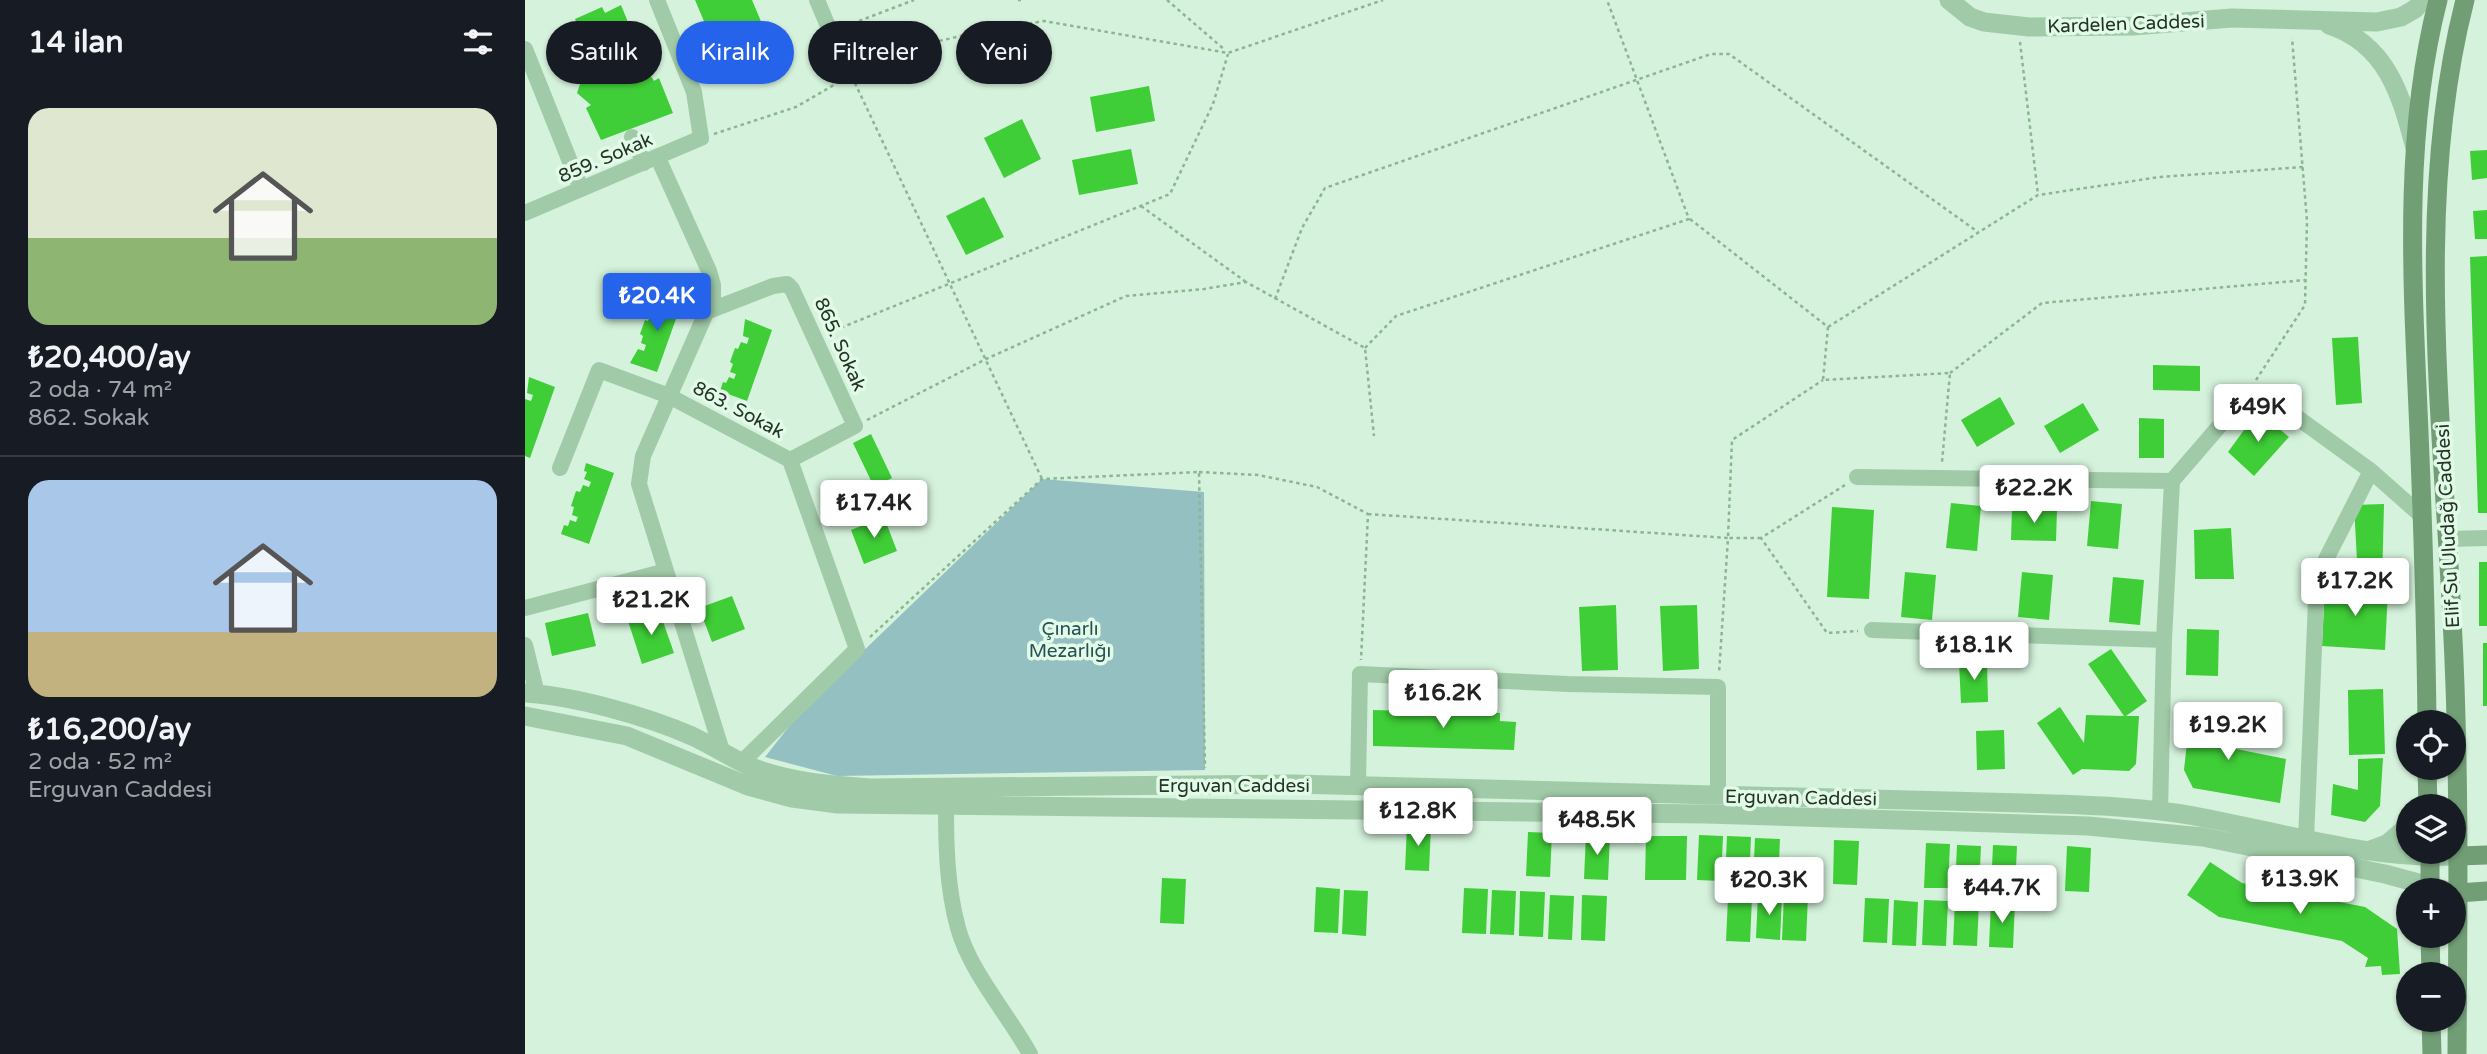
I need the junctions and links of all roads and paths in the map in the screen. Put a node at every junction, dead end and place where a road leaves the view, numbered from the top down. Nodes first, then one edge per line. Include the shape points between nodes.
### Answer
1 (657, 0) edge
2 (817, 0) edge
3 (914, 0) edge
4 (1167, 0) edge
5 (1383, 0) edge
6 (1607, 0) edge
7 (1948, 0) edge
8 (2423, 0) edge
9 (2438, 0) edge
10 (2465, 0) edge
11 (2290, 19) junction
12 (2311, 20) junction
13 (826, 21) edge
14 (860, 21) edge
15 (2018, 26) junction
16 (942, 41) edge
17 (1228, 52) junction
18 (526, 56) edge
19 (1637, 79) junction
20 (836, 84) edge
21 (855, 84) edge
22 (632, 137) dead end
23 (701, 138) junction
24 (2416, 155) junction
25 (651, 160) junction
26 (2303, 167) junction
27 (581, 189) junction
28 (2038, 195) junction
29 (1140, 205) junction
30 (525, 214) edge
31 (1689, 219) junction
32 (1978, 232) junction
33 (2305, 280) junction
34 (949, 282) junction
35 (1246, 282) junction
36 (1275, 299) junction
37 (706, 312) junction
38 (1828, 327) junction
39 (815, 338) junction
40 (1365, 348) junction
41 (986, 359) junction
42 (1950, 373) junction
43 (1823, 380) junction
44 (2247, 394) junction
45 (669, 396) junction
46 (855, 426) junction
47 (1374, 436) dead end
48 (790, 460) junction
49 (560, 468) dead end
50 (2371, 471) junction
51 (1199, 472) junction
52 (1857, 477) joint
53 (1941, 478) junction
54 (1042, 479) junction
55 (2172, 481) junction
56 (1368, 514) junction
57 (2423, 517) junction
58 (1728, 538) junction
59 (1761, 538) junction
60 (2487, 538) edge
61 (2448, 539) junction
62 (666, 570) junction
63 (525, 608) edge
64 (1872, 630) joint
65 (2164, 640) junction
66 (525, 645) edge
67 (857, 649) junction
68 (1360, 674) junction
69 (1718, 687) junction
70 (531, 694) edge
71 (2427, 710) edge
72 (525, 716) edge
73 (722, 751) junction
74 (743, 762) junction
75 (1206, 785) junction
76 (1358, 786) junction
77 (2458, 794) edge
78 (1718, 795) junction
79 (946, 805) junction
80 (2160, 812) junction
81 (2396, 836) edge
82 (2306, 839) junction
83 (2368, 851) junction
84 (2487, 855) edge
85 (2396, 856) edge
86 (2466, 856) edge
87 (2399, 878) edge
88 (2466, 891) edge
89 (2487, 891) edge
90 (2449, 948) edge
91 (2431, 1032) edge
92 (1030, 1054) edge
93 (2432, 1054) edge
94 (2457, 1054) edge

1 - 23 street via 694,92
2 - 13 street
3 - 14 path
4 - 17 path
5 - 17 path
6 - 19 path
7 - 15 street, Kardelen Caddesi via 1970,17
8 - 12 street, Kardelen Caddesi via 2401,17 2377,22
9 - 24 main road, Elif Su Uludağ Caddesi via 2423,76
10 - 61 main road, Elif Su Uludağ Caddesi via 2442,130 2437,216
11 - 12 street, Kardelen Caddesi
11 - 15 street, Kardelen Caddesi
11 - 26 path
12 - 24 street, Kardelen Caddesi via 2349,32 2380,58 2406,115
15 - 28 path
16 - 17 path via 1044,21
17 - 29 path via 1213,104 1170,194
18 - 27 street
19 - 31 path
19 - 32 path via 1711,54 1729,54
19 - 36 path via 1325,188 1302,228
20 - 23 path via 796,107
21 - 34 path
22 - 25 street
23 - 25 street, 859. Sokak
24 - 57 main road, Elif Su Uludağ Caddesi via 2415,341
25 - 27 street, 859. Sokak
25 - 37 street via 709,271 713,297
26 - 28 path via 2160,177
26 - 33 path via 2308,221
27 - 30 street, 859. Sokak
28 - 32 path
29 - 34 path
29 - 35 path
31 - 38 path
31 - 40 path via 1396,316
32 - 38 path
33 - 42 path via 2042,303
33 - 44 path via 2305,306
34 - 39 path
34 - 41 path
35 - 36 path
35 - 41 path via 1126,296
36 - 40 path
37 - 39 street, 865. Sokak via 787,284
37 - 45 street
38 - 43 path
39 - 46 street, 865. Sokak
40 - 47 path
41 - 46 path
41 - 54 path
42 - 43 path
42 - 53 path
43 - 58 path via 1732,440
44 - 50 street via 2269,397
44 - 55 street
45 - 48 street, 863. Sokak
45 - 49 street, 863. Sokak via 599,370
45 - 62 street via 639,470 639,484
46 - 48 street
48 - 67 street
50 - 57 street
50 - 82 street via 2318,577
51 - 54 path
51 - 56 path via 1258,475 1317,487
51 - 75 path
52 - 53 street
52 - 59 path
53 - 55 street
54 - 67 path
55 - 65 street
56 - 58 path
56 - 68 path
57 - 71 main road, Elif Su Uludağ Caddesi
58 - 59 path
58 - 69 path
59 - 64 path via 1827,632
60 - 61 street
61 - 77 main road, Elif Su Uludağ Caddesi
62 - 63 street
62 - 73 street
64 - 65 street
65 - 80 street
66 - 70 street
67 - 74 street
68 - 69 street
68 - 76 street
69 - 78 street
70 - 73 street, Erguvan Caddesi via 660,723
72 - 79 street via 627,736 748,786 792,797 856,806
73 - 74 street, Erguvan Caddesi
74 - 75 street, Erguvan Caddesi via 801,780 871,788
75 - 76 street, Erguvan Caddesi
76 - 78 street, Erguvan Caddesi
78 - 80 street, Erguvan Caddesi via 2023,803
79 - 87 street via 1706,814 2088,826 2203,837
79 - 92 street via 946,868 958,930
80 - 82 street, Erguvan Caddesi
81 - 83 street
82 - 83 street, Erguvan Caddesi
83 - 85 street, Erguvan Caddesi
84 - 86 main road
88 - 89 main road
90 - 94 main road, Elif Su Uludağ Caddesi
91 - 93 main road

